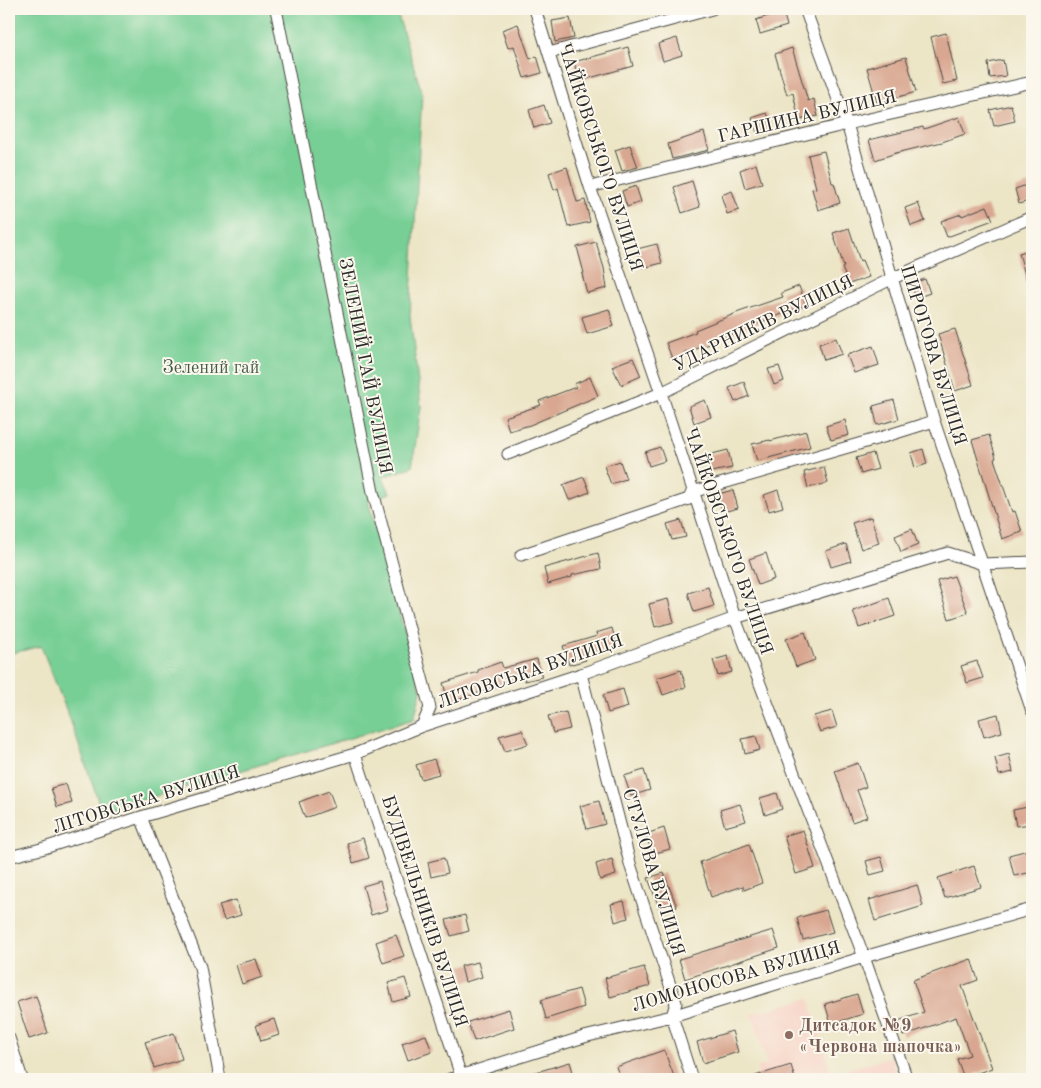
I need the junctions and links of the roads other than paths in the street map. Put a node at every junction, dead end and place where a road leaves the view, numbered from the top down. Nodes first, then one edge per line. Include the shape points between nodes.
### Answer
1 (276, 9) edge
2 (535, 9) edge
3 (712, 9) edge
4 (805, 9) edge
5 (549, 53) junction
6 (1032, 82) edge
7 (847, 124) junction
8 (590, 187) junction
9 (1032, 217) edge
10 (892, 279) junction
11 (661, 393) junction
12 (934, 421) junction
13 (508, 454) dead end
14 (692, 492) junction
15 (521, 555) dead end
16 (1032, 562) edge
17 (983, 564) junction
18 (735, 618) junction
19 (581, 674) junction
20 (1032, 711) edge
21 (422, 726) junction
22 (355, 754) junction
23 (141, 817) junction
24 (9, 857) edge
25 (1032, 909) edge
26 (864, 957) junction
27 (672, 1016) junction
28 (9, 1038) edge
29 (458, 1078) edge
30 (22, 1079) edge
31 (220, 1079) edge
32 (692, 1079) edge
33 (907, 1079) edge

1 - 21 street, ЗЕЛЕНИЙ ГАЙ ВУЛИЦЯ via 373,492 430,708
2 - 5 street, ЧАЙКОВСЬКОГО ВУЛИЦЯ
3 - 5 street
4 - 7 street, ПИРОГОВА ВУЛИЦЯ
5 - 8 street, ЧАЙКОВСЬКОГО ВУЛИЦЯ
6 - 7 street, ГАРШИНА ВУЛИЦЯ
7 - 8 street, ГАРШИНА ВУЛИЦЯ
7 - 10 street, ПИРОГОВА ВУЛИЦЯ
8 - 11 street, ЧАЙКОВСЬКОГО ВУЛИЦЯ
9 - 10 street, УДАРНИКІВ ВУЛИЦЯ
10 - 11 street, УДАРНИКІВ ВУЛИЦЯ
10 - 12 street, ПИРОГОВА ВУЛИЦЯ
11 - 13 street, УДАРНИКІВ ВУЛИЦЯ
11 - 14 street, ЧАЙКОВСЬКОГО ВУЛИЦЯ
12 - 14 street
12 - 17 street, ПИРОГОВА ВУЛИЦЯ
14 - 15 street via 689,499
14 - 18 street, ЧАЙКОВСЬКОГО ВУЛИЦЯ
16 - 17 street, ЛІТОВСЬКА ВУЛИЦЯ
17 - 18 street, ЛІТОВСЬКА ВУЛИЦЯ via 948,552
17 - 20 street, ПИРОГОВА ВУЛИЦЯ
18 - 19 street, ЛІТОВСЬКА ВУЛИЦЯ
18 - 26 street, ЧАЙКОВСЬКОГО ВУЛИЦЯ
19 - 21 street, ЛІТОВСЬКА ВУЛИЦЯ
19 - 27 street, СТУЛОВА ВУЛИЦЯ via 631,867 676,1003
21 - 22 street, ЛІТОВСЬКА ВУЛИЦЯ
22 - 23 street, ЛІТОВСЬКА ВУЛИЦЯ
22 - 29 street, БУДІВЕЛЬНИКІВ ВУЛИЦЯ
23 - 24 street, ЛІТОВСЬКА ВУЛИЦЯ
23 - 31 street via 200,967
25 - 26 street, ЛОМОНОСОВА ВУЛИЦЯ
26 - 27 street, ЛОМОНОСОВА ВУЛИЦЯ
26 - 33 street, ЧАЙКОВСЬКОГО ВУЛИЦЯ
27 - 29 street, ЛОМОНОСОВА ВУЛИЦЯ via 584,1037
27 - 32 street, СТУЛОВА ВУЛИЦЯ
28 - 30 street

